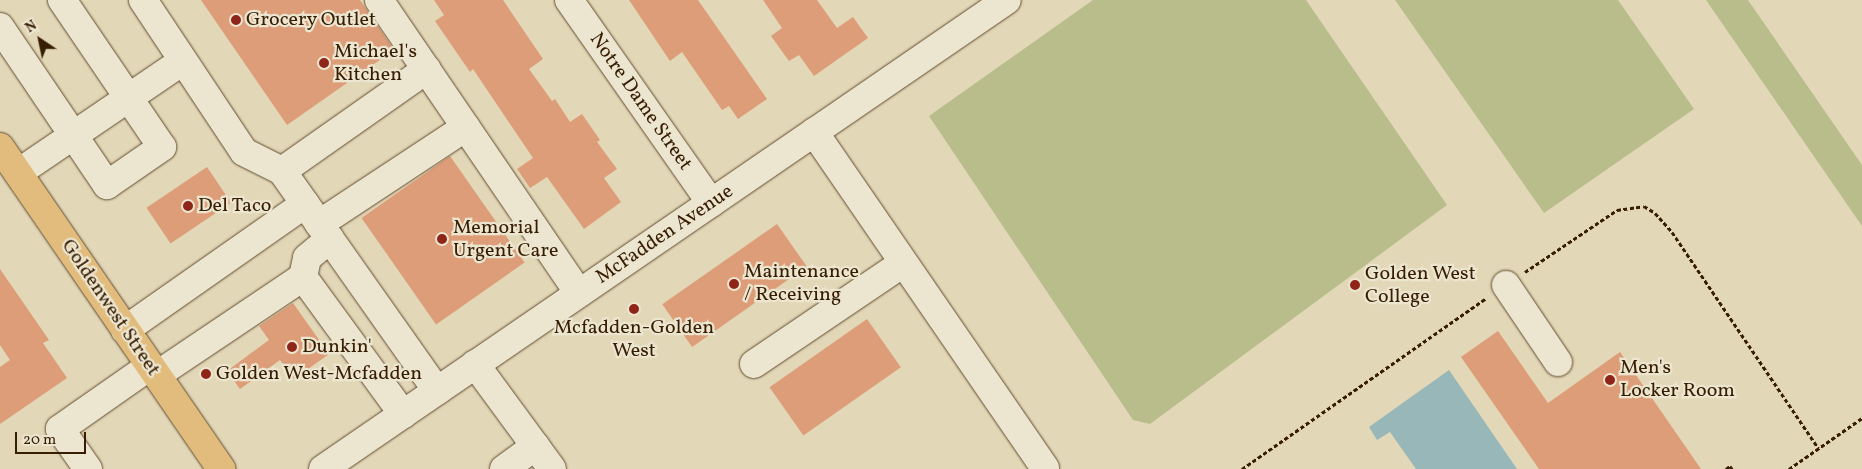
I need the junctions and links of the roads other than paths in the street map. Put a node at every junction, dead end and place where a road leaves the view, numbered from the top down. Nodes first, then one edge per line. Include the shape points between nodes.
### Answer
1 (62, 0) edge
2 (143, 0) edge
3 (379, 0) edge
4 (569, 0) edge
5 (1007, 0) edge
6 (0, 27) edge
7 (183, 61) junction
8 (426, 69) junction
9 (129, 98) junction
10 (466, 127) junction
11 (814, 132) junction
12 (73, 135) junction
13 (0, 147) edge
14 (282, 171) junction
15 (18, 173) junction
16 (711, 203) junction
17 (318, 222) junction
18 (903, 263) junction
19 (303, 277) junction
20 (1506, 285) dead end
21 (579, 293) junction
22 (125, 330) junction
23 (1558, 362) dead end
24 (476, 364) junction
25 (754, 364) dead end
26 (153, 370) junction
27 (437, 391) junction
28 (403, 414) junction
29 (536, 446) junction
30 (1045, 468) dead end
31 (88, 469) edge
32 (221, 469) edge
33 (323, 469) edge
34 (504, 469) edge
35 (552, 469) edge

1 - 9 street
2 - 7 street
3 - 8 street
4 - 16 street, Notre Dame Street
5 - 11 street, McFadden Avenue
6 - 12 street
7 - 9 street
7 - 14 street via 244,152
8 - 10 street
8 - 14 street
9 - 12 street
9 - 12 street via 162,147 107,185
10 - 17 street
10 - 21 street
11 - 16 street, McFadden Avenue
11 - 18 street
12 - 15 street
13 - 15 main road, Goldenwest Street
14 - 17 street
15 - 22 main road, Goldenwest Street
16 - 21 street, McFadden Avenue
17 - 19 street
17 - 22 street
17 - 27 street
18 - 25 street
18 - 30 street
19 - 26 street
19 - 28 street
20 - 23 street
21 - 24 street, McFadden Avenue
22 - 26 main road, Goldenwest Street
24 - 27 street, McFadden Avenue
24 - 29 street
26 - 31 street via 60,429
26 - 32 main road, Goldenwest Street
27 - 28 street, McFadden Avenue
28 - 33 street, McFadden Avenue
29 - 34 street
29 - 35 street

